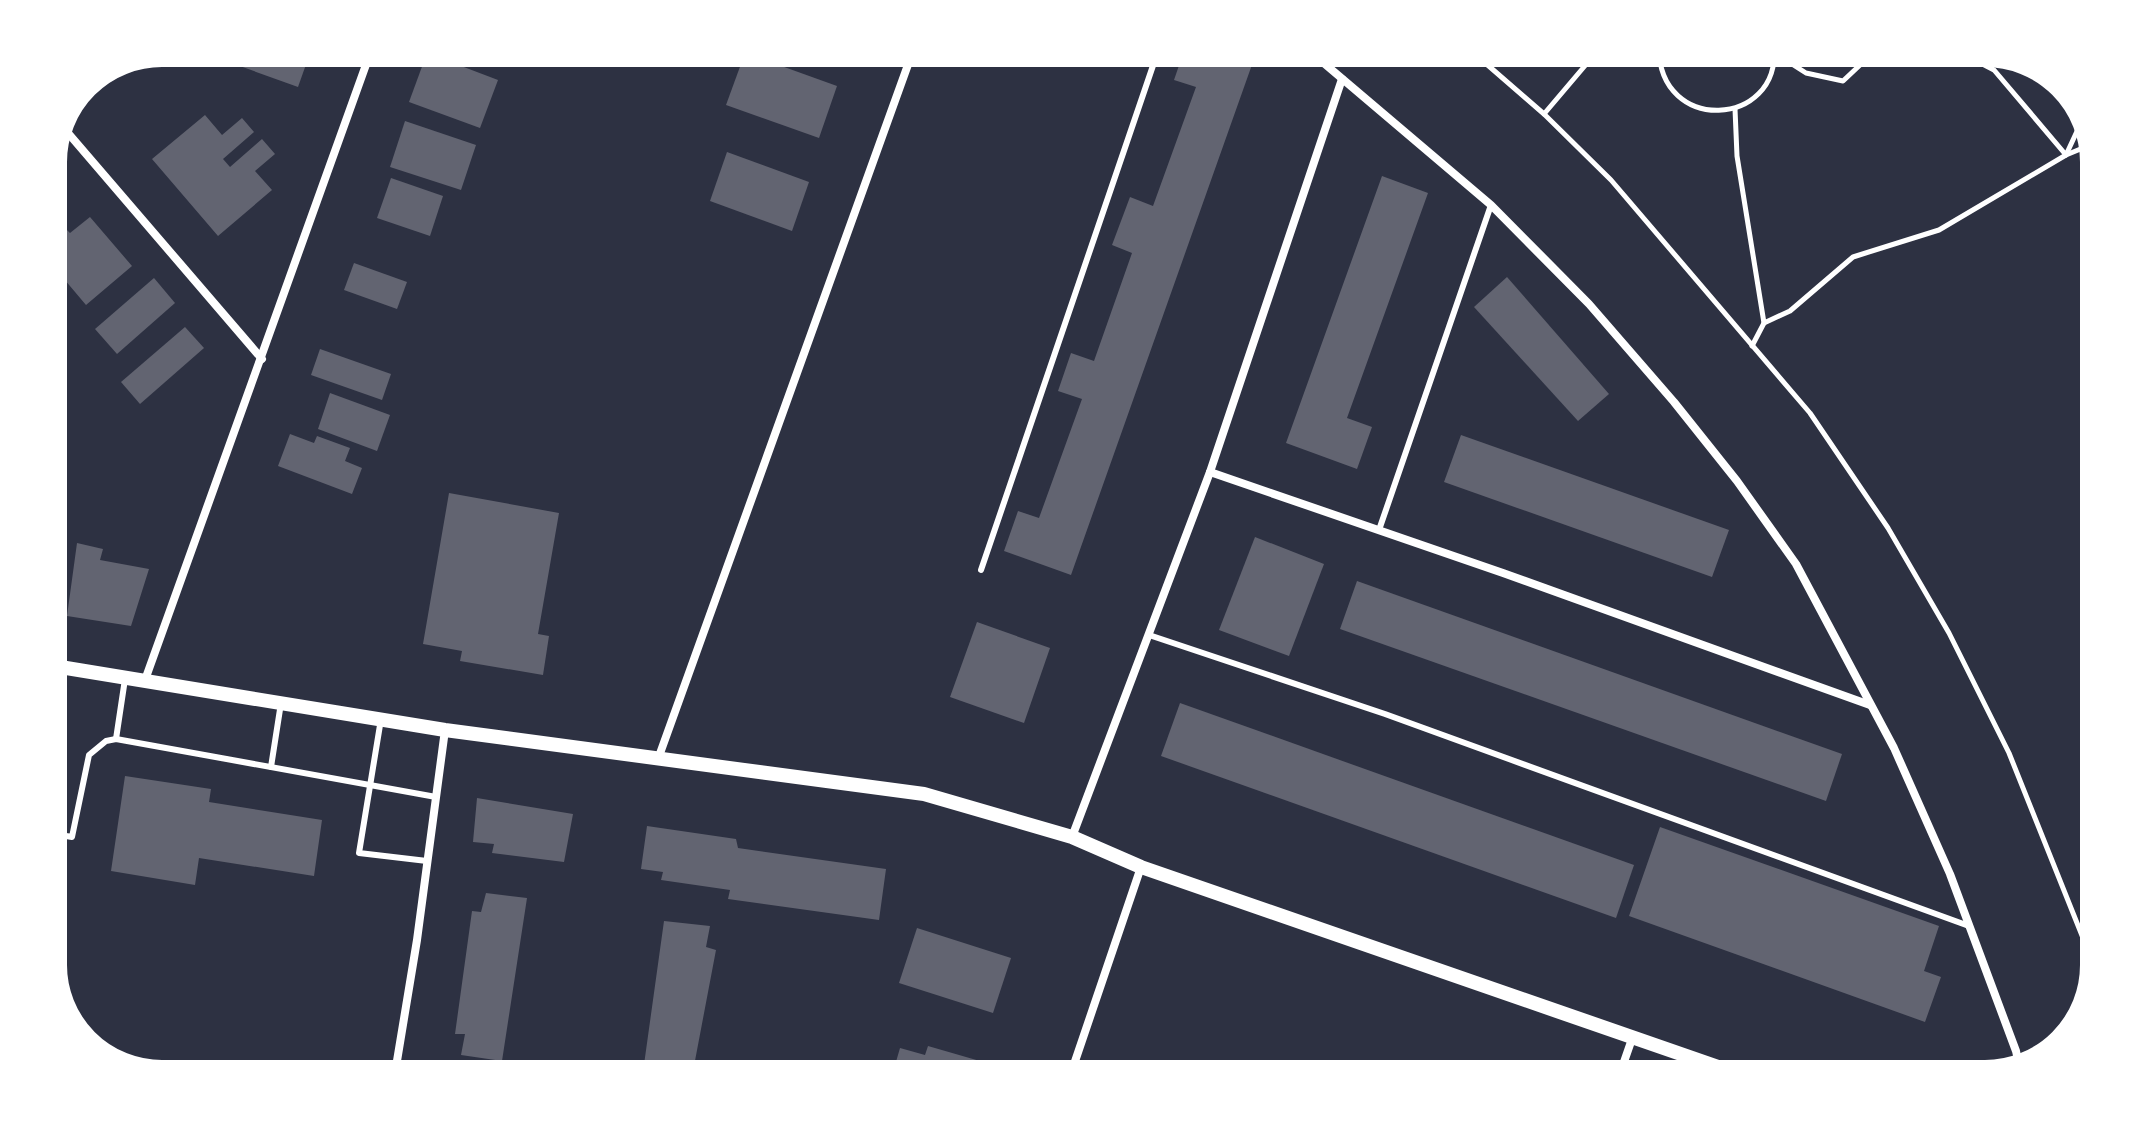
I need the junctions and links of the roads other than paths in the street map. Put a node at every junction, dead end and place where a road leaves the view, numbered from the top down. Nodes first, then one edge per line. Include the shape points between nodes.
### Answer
1 (367, 62) edge
2 (909, 62) edge
3 (1154, 62) edge
4 (1322, 62) edge
5 (1342, 79) junction
6 (67, 132) edge
7 (1491, 205) junction
8 (262, 359) junction
9 (1210, 472) junction
10 (1379, 530) junction
11 (981, 570) dead end
12 (1149, 635) junction
13 (62, 667) edge
14 (126, 676) junction
15 (145, 680) junction
16 (281, 702) junction
17 (1870, 705) junction
18 (381, 719) junction
19 (445, 730) junction
20 (116, 739) junction
21 (658, 759) junction
22 (271, 767) junction
23 (369, 784) junction
24 (436, 797) junction
25 (62, 835) edge
26 (1072, 837) junction
27 (427, 861) junction
28 (1141, 867) junction
29 (1969, 926) junction
30 (1633, 1036) junction
31 (2018, 1059) edge
32 (396, 1065) edge
33 (1074, 1065) edge
34 (1623, 1065) edge
35 (1714, 1065) edge

1 - 8 street
2 - 21 street
3 - 11 lane
4 - 5 street
5 - 7 street
5 - 9 street
6 - 8 street
7 - 10 lane
7 - 17 street via 1589,304 1737,481 1796,564
8 - 15 street
9 - 10 street
9 - 12 street
10 - 17 street
12 - 26 street
12 - 29 lane via 1385,714
13 - 14 street
14 - 15 street
14 - 20 lane
15 - 16 street
16 - 18 street
16 - 22 lane
17 - 29 street via 1894,748
18 - 19 street
18 - 23 lane
19 - 21 street
19 - 24 street
20 - 22 lane
20 - 25 lane via 89,755 72,837
21 - 26 street via 924,794
22 - 23 lane
23 - 24 lane
23 - 27 lane via 359,853
24 - 27 street
26 - 28 street
27 - 32 street
28 - 30 street
28 - 33 street
29 - 31 street
30 - 34 street
30 - 35 street

